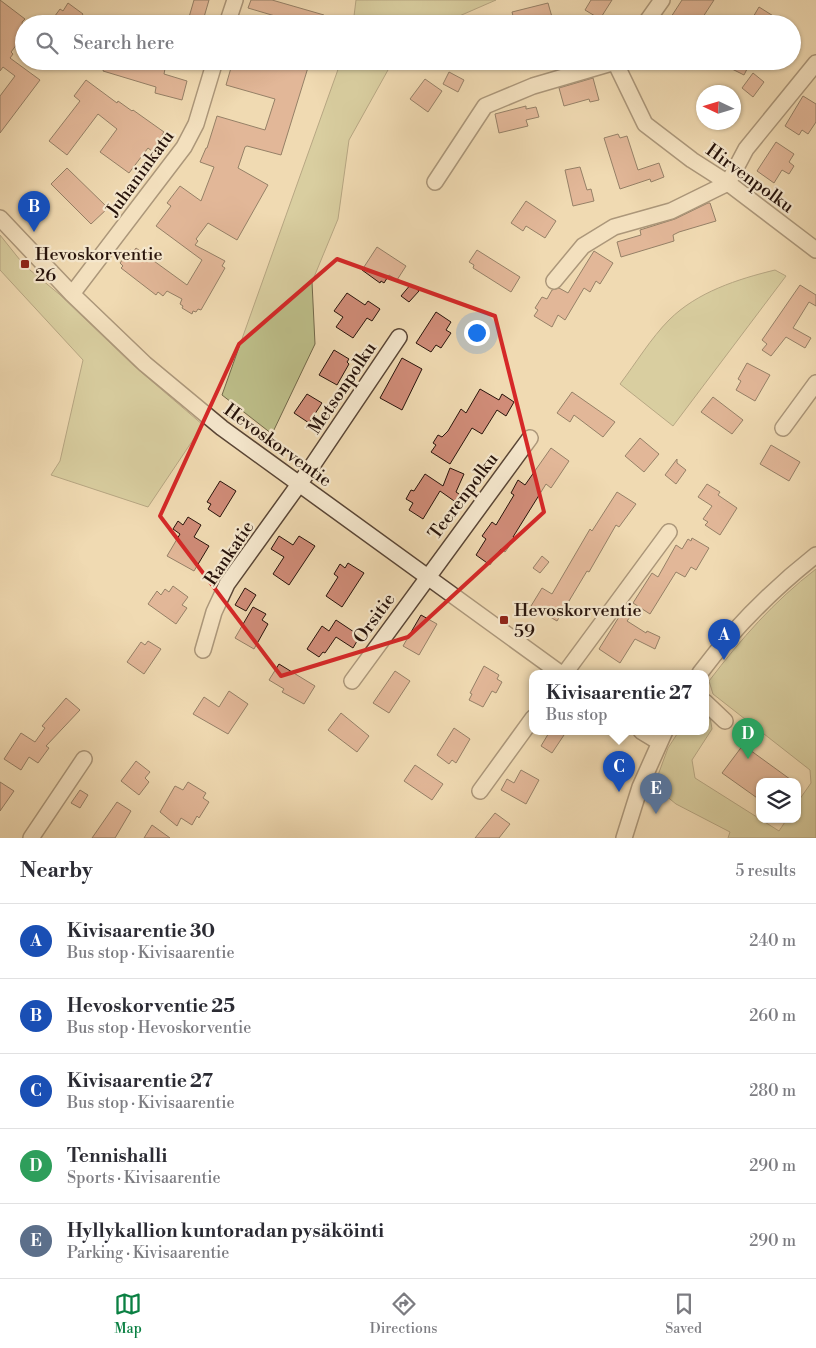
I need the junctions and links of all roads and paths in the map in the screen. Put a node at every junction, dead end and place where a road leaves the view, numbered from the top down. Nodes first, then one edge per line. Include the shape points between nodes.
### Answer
1 (235, 0) edge
2 (662, 0) edge
3 (230, 15) edge
4 (651, 15) edge
5 (816, 63) edge
6 (212, 70) edge
7 (585, 70) edge
8 (619, 70) edge
9 (434, 182) dead end
10 (728, 183) junction
11 (0, 218) edge
12 (816, 250) edge
13 (554, 281) dead end
14 (72, 294) junction
15 (399, 337) dead end
16 (816, 383) edge
17 (783, 428) dead end
18 (530, 438) dead end
19 (300, 484) junction
20 (669, 532) dead end
21 (816, 555) edge
22 (427, 576) junction
23 (203, 650) dead end
24 (556, 670) edge
25 (567, 670) edge
26 (703, 670) edge
27 (352, 681) dead end
28 (709, 706) edge
29 (725, 721) dead end
30 (529, 724) edge
31 (662, 736) edge
32 (84, 759) dead end
33 (480, 791) dead end
34 (31, 838) edge
35 (624, 838) edge

1 - 3 street
2 - 4 street
5 - 10 street via 746,149
6 - 14 street, Juhaninkatu via 196,124 184,147
7 - 9 street via 533,86 485,106
8 - 10 street, Hirvenpolku via 645,124
10 - 12 street, Hirvenpolku
10 - 13 street via 671,211 614,227 584,246
11 - 14 street, Hevoskorventie
14 - 19 street, Hevoskorventie via 152,370 222,428
15 - 19 street, Metsonpolku
16 - 17 street
18 - 22 street, Teerenpolku
19 - 22 street, Hevoskorventie
19 - 23 street, Rankatie via 227,584 214,612
20 - 25 street
21 - 26 street via 784,580
22 - 24 street, Hevoskorventie
22 - 27 street, Orsitie
28 - 29 street
30 - 33 street
31 - 35 street via 640,787
32 - 34 street

